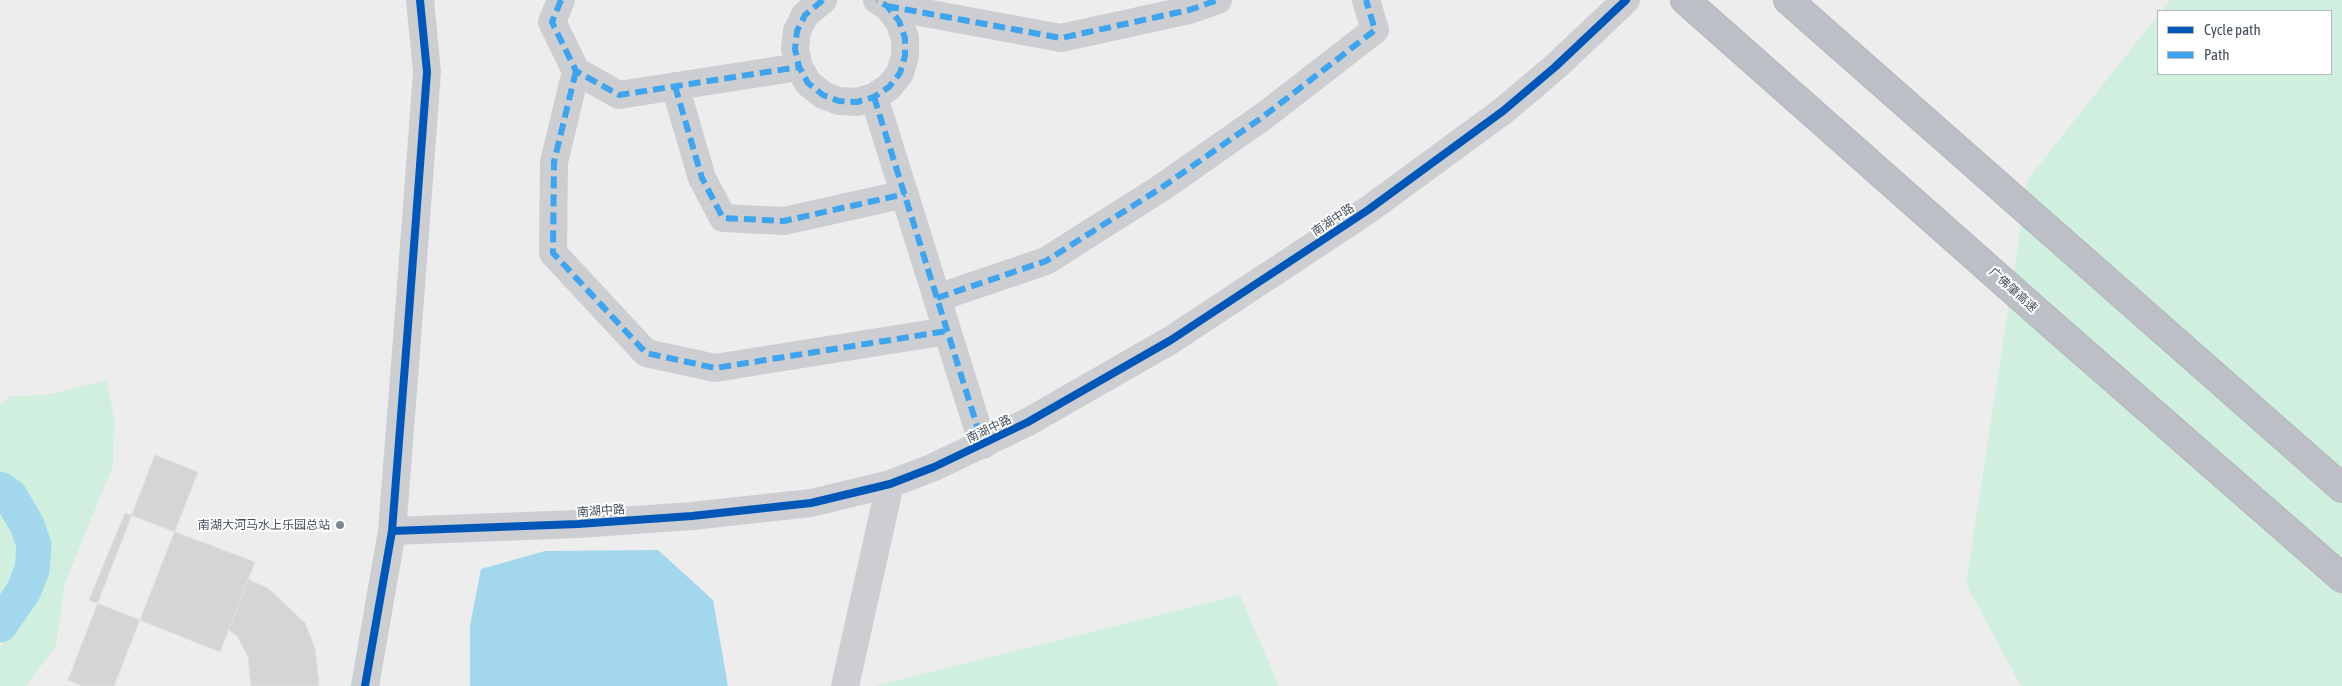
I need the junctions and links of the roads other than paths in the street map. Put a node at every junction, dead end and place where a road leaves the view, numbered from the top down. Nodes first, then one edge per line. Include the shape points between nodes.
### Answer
1 (420, 0) edge
2 (561, 0) edge
3 (1218, 0) edge
4 (1366, 0) edge
5 (1626, 0) edge
6 (1685, 0) edge
7 (1788, 0) edge
8 (820, 1) edge
9 (882, 3) edge
10 (799, 68) junction
11 (576, 71) junction
12 (675, 86) junction
13 (874, 97) junction
14 (904, 194) junction
15 (937, 298) junction
16 (947, 331) junction
17 (983, 445) junction
18 (890, 484) junction
19 (2342, 488) edge
20 (392, 531) junction
21 (2342, 578) edge
22 (366, 686) edge
23 (845, 686) edge

1 - 20 street via 427,72
2 - 11 street via 552,22
3 - 9 street via 1189,10 1061,38
4 - 15 street via 1375,30 1233,138 1046,261
5 - 17 street, 南湖中路 via 1503,111 1368,210 1171,340
6 - 21 highway, 广佛肇高速
7 - 19 highway
8 - 10 street via 805,15 797,31 795,49
9 - 13 street via 899,21 905,38 905,56 900,73 889,87
10 - 12 street
10 - 13 street via 808,83 823,95 839,101 857,102
11 - 12 street via 619,95
11 - 16 street via 554,162 553,253 646,353 715,368
12 - 14 street via 702,178 723,218 784,221
13 - 14 street
14 - 15 street
15 - 16 street
16 - 17 street
17 - 18 street, 南湖中路
18 - 20 street, 南湖中路 via 811,503 692,516
18 - 23 street
20 - 22 street

